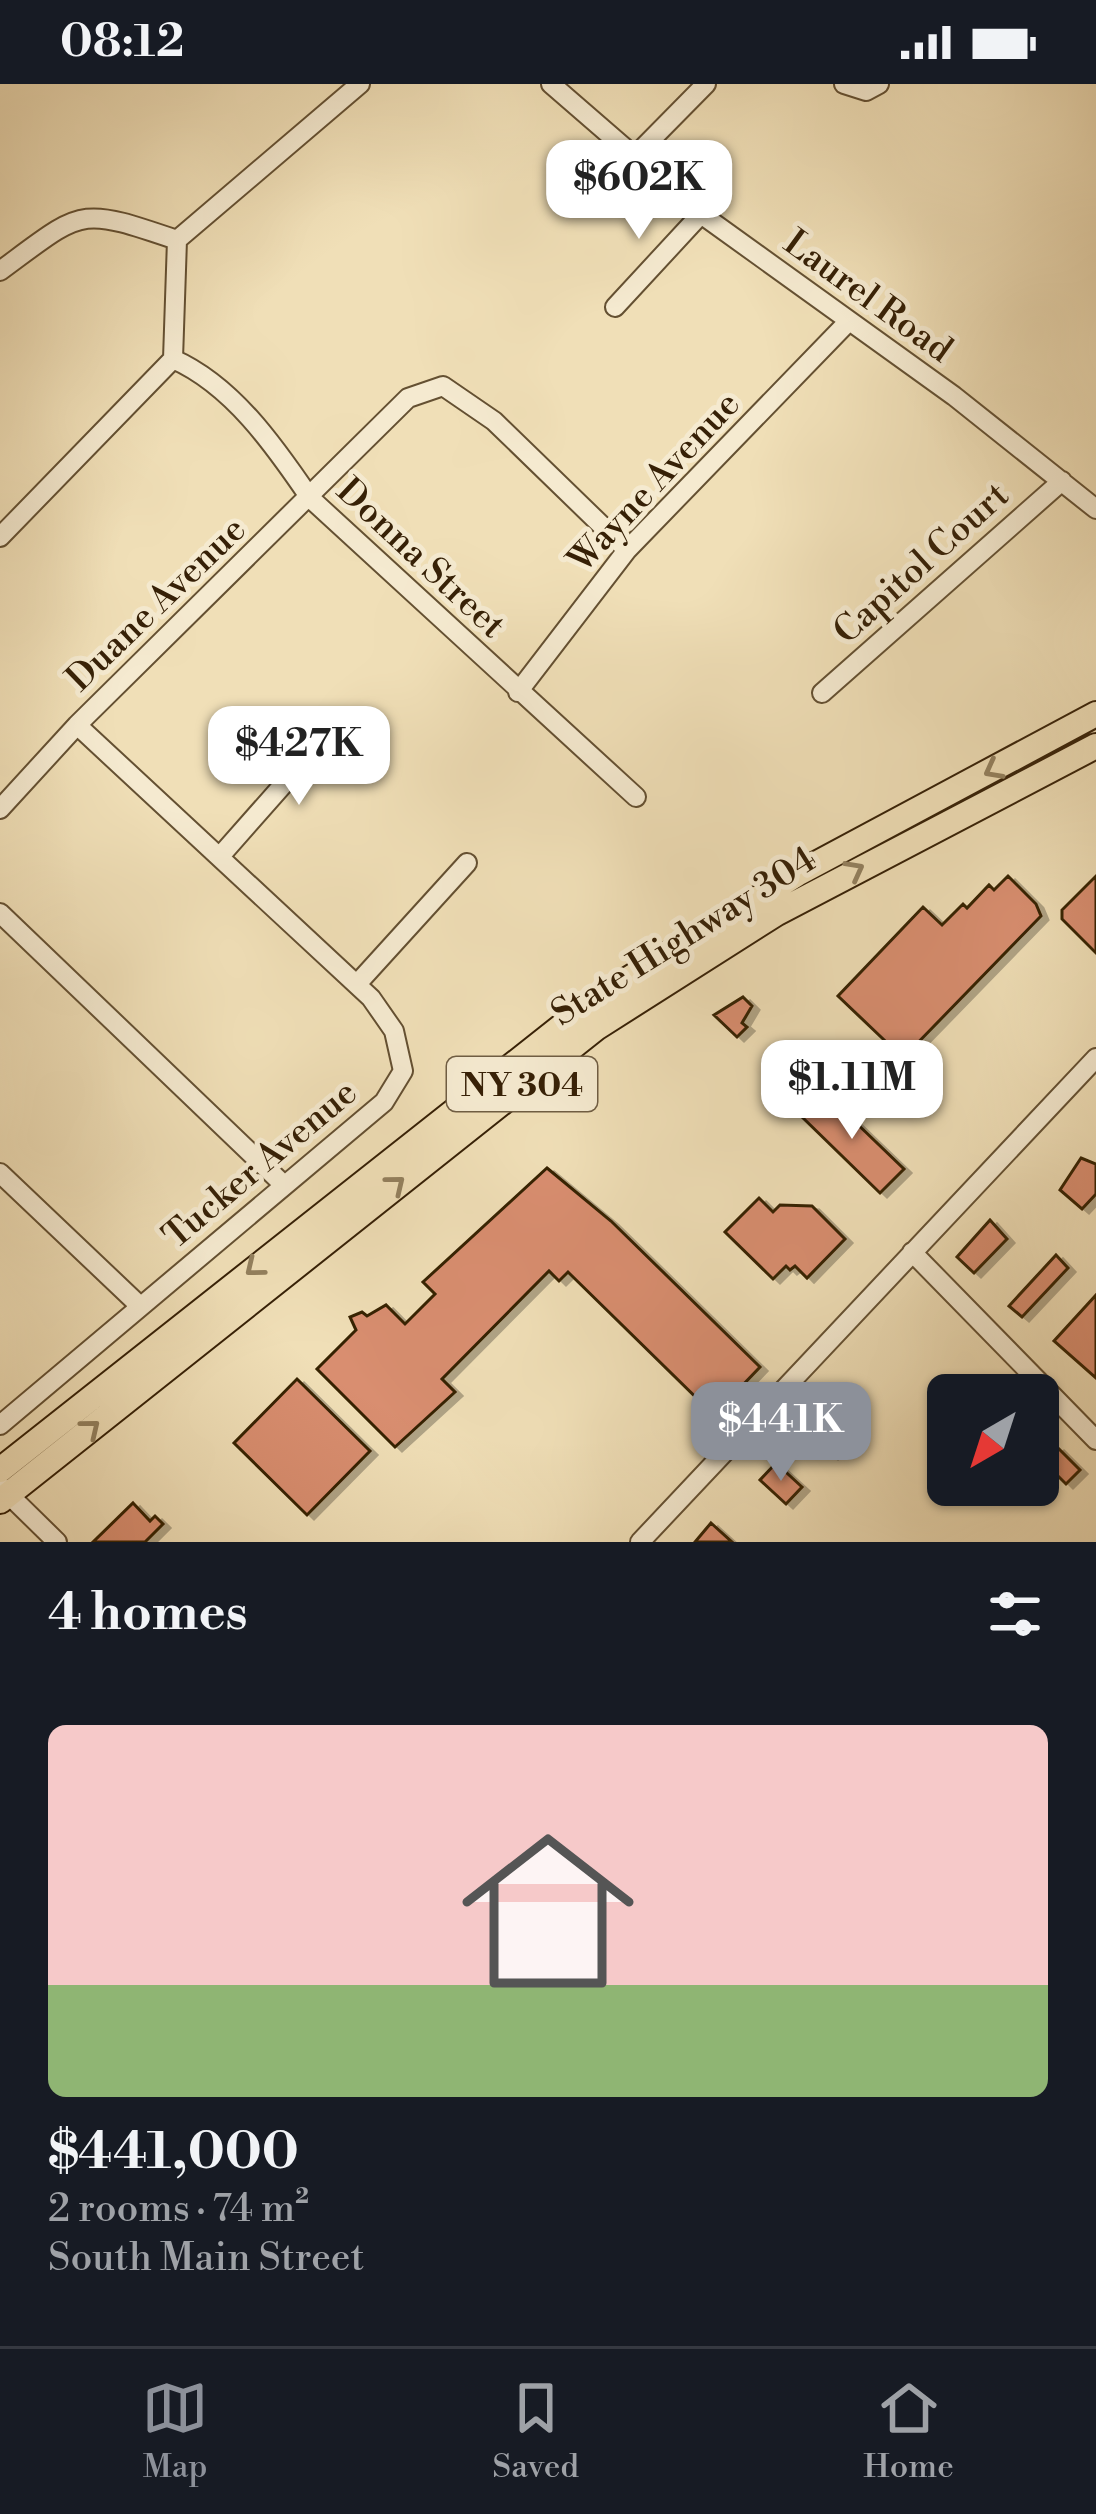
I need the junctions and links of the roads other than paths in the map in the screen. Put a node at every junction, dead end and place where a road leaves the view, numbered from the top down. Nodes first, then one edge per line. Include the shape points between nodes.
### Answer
1 (360, 84) edge
2 (551, 84) edge
3 (706, 84) edge
4 (844, 84) edge
5 (879, 84) edge
6 (635, 157) junction
7 (701, 214) junction
8 (177, 240) junction
9 (0, 271) edge
10 (615, 307) dead end
11 (847, 323) junction
12 (173, 359) junction
13 (1062, 481) junction
14 (310, 498) junction
15 (1096, 509) edge
16 (0, 537) edge
17 (627, 550) junction
18 (518, 692) junction
19 (823, 693) dead end
20 (1096, 714) edge
21 (77, 725) junction
22 (335, 726) dead end
23 (1096, 746) edge
24 (636, 797) dead end
25 (0, 809) edge
26 (222, 854) junction
27 (467, 863) dead end
28 (0, 914) edge
29 (357, 984) junction
30 (1096, 1058) edge
31 (0, 1173) edge
32 (284, 1184) junction
33 (912, 1252) junction
34 (140, 1306) junction
35 (0, 1425) edge
36 (1096, 1440) edge
37 (2, 1488) edge
38 (57, 1542) edge
39 (640, 1542) edge

1 - 8 street
2 - 6 street, Laurel Road
3 - 6 street
4 - 5 street via 866,91
6 - 7 street, Laurel Road
7 - 10 street
7 - 11 street, Laurel Road
8 - 9 street via 100,214 72,217
8 - 12 street
11 - 13 street, Laurel Road
11 - 17 street, Wayne Avenue
12 - 14 street, Donna Street via 206,373
12 - 16 street
13 - 15 street, Laurel Road
13 - 19 street, Capitol Court
14 - 17 street, Duane Avenue via 408,398 443,386 494,421
14 - 18 street, Donna Street
14 - 21 street, Duane Avenue
17 - 18 street, Wayne Avenue
18 - 24 street, Donna Street
20 -> 37 main road, State Highway 304 / NY 304 via 757,897 595,1000
21 - 25 street, Duane Avenue
21 - 26 street, Tucker Avenue
22 - 26 street
37 -> 23 main road, State Highway 304 / NY 304 via 616,1015 787,907
26 - 29 street, Tucker Avenue
27 - 29 street
28 - 32 street
29 - 32 street, Tucker Avenue via 394,1030 401,1078 384,1102
30 - 33 street
31 - 34 street
32 - 34 street, Tucker Avenue
33 - 36 street
33 - 39 street
34 - 35 street, Tucker Avenue
37 - 38 street

